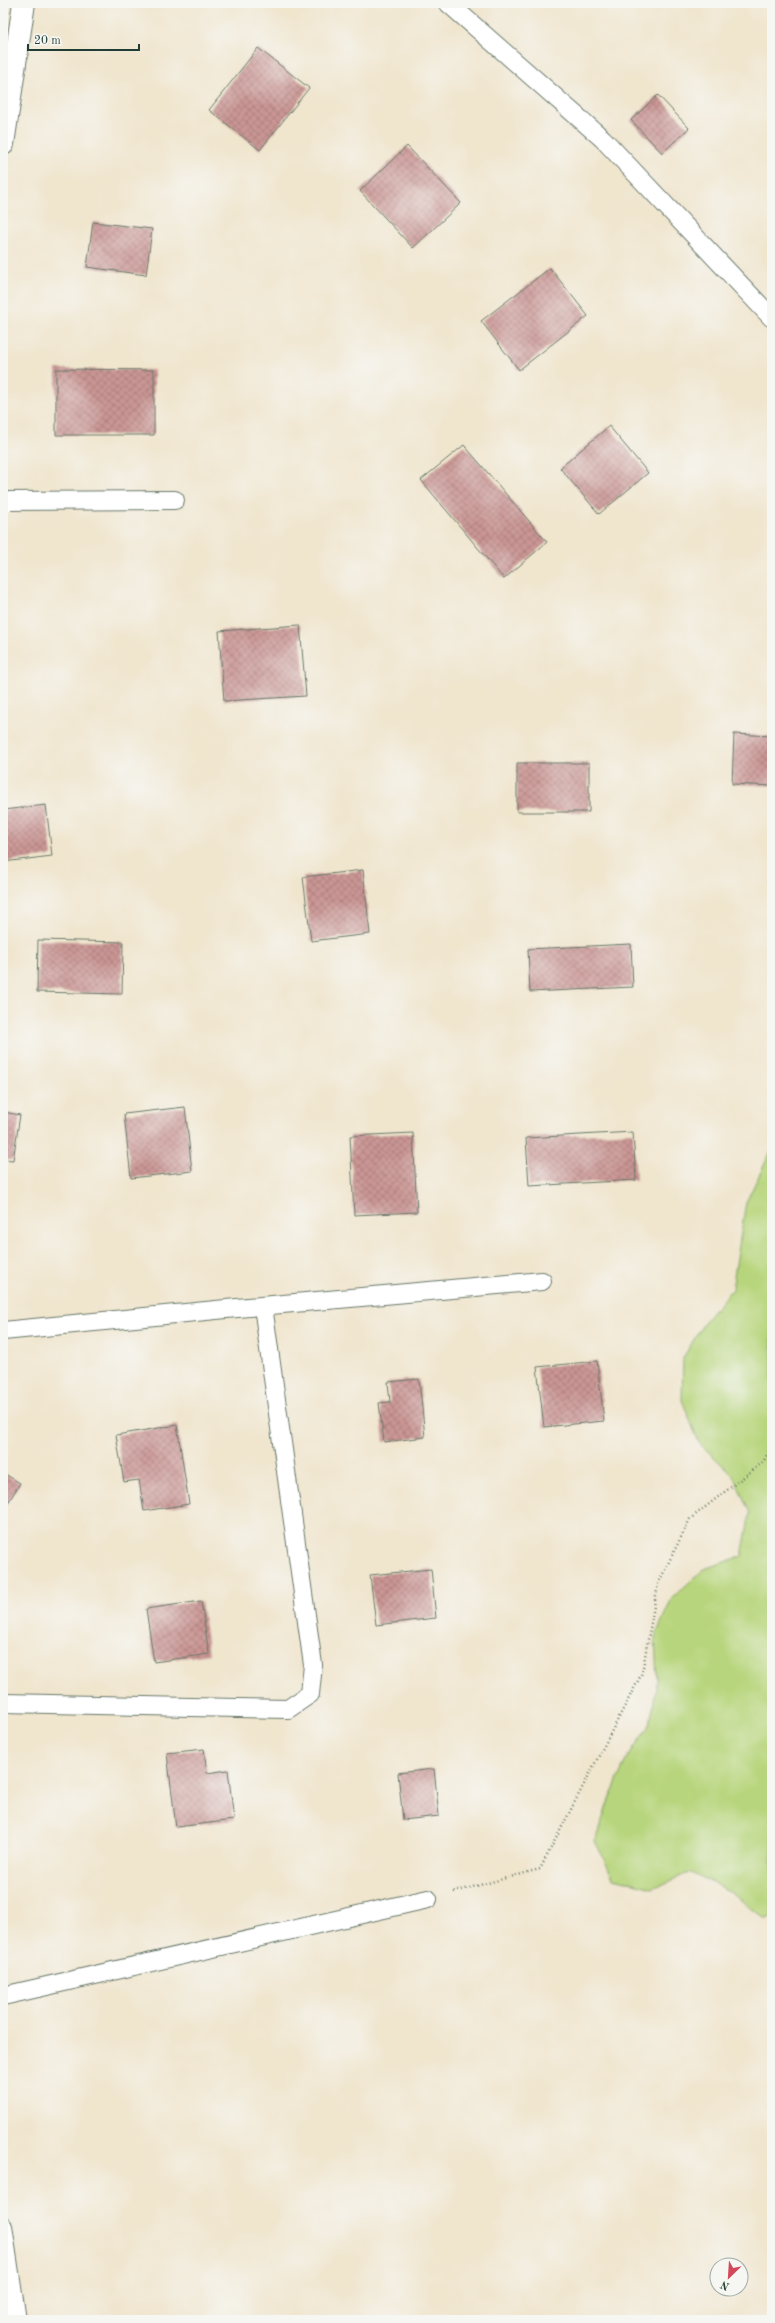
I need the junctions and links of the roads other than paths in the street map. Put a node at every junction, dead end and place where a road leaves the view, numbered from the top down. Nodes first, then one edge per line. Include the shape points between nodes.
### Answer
1 (24, 3) edge
2 (448, 3) edge
3 (6, 98) edge
4 (3, 144) edge
5 (772, 318) edge
6 (175, 500) dead end
7 (3, 501) edge
8 (542, 1282) dead end
9 (263, 1306) junction
10 (3, 1331) edge
11 (3, 1703) edge
12 (428, 1899) road end
13 (3, 1996) edge
14 (3, 2226) edge
15 (17, 2320) edge

1 - 3 street
2 - 5 lane via 603,139
3 - 4 street
6 - 7 lane
8 - 9 lane
9 - 10 lane
9 - 11 lane via 313,1665 310,1694 288,1709
12 - 13 lane
14 - 15 lane

